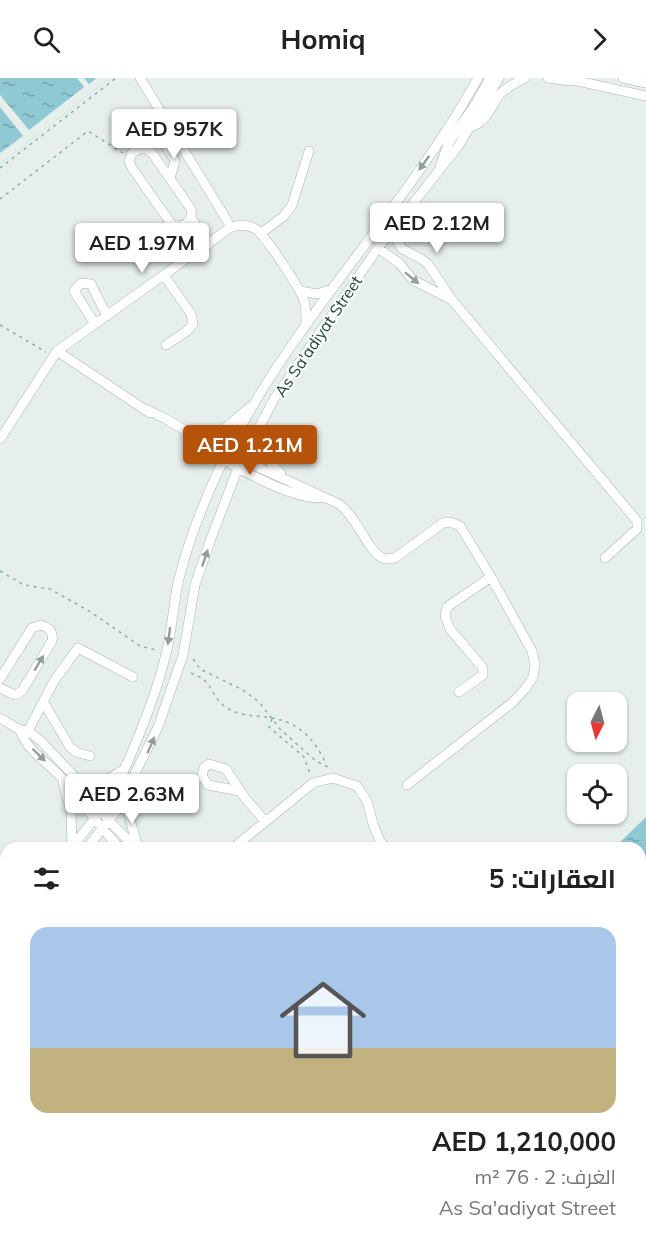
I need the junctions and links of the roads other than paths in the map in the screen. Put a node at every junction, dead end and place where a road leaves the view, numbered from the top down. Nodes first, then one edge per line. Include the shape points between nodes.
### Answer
1 (140, 78) edge
2 (478, 78) edge
3 (490, 78) edge
4 (499, 78) edge
5 (525, 78) edge
6 (548, 78) edge
7 (564, 78) edge
8 (623, 78) edge
9 (575, 81) junction
10 (646, 83) edge
11 (646, 96) edge
12 (168, 123) junction
13 (471, 127) junction
14 (157, 132) junction
15 (142, 147) junction
16 (309, 151) dead end
17 (440, 170) junction
18 (170, 178) junction
19 (387, 216) junction
20 (191, 218) junction
21 (231, 227) junction
22 (261, 233) junction
23 (389, 234) junction
24 (209, 244) junction
25 (378, 248) junction
26 (164, 275) junction
27 (333, 289) junction
28 (300, 291) junction
29 (452, 300) junction
30 (107, 316) junction
31 (306, 323) junction
32 (95, 324) junction
33 (166, 345) dead end
34 (55, 354) junction
35 (254, 404) junction
36 (146, 410) junction
37 (256, 434) junction
38 (197, 438) junction
39 (0, 439) edge
40 (225, 456) junction
41 (240, 464) junction
42 (287, 480) junction
43 (323, 497) junction
44 (605, 558) dead end
45 (491, 577) junction
46 (133, 677) dead end
47 (0, 686) edge
48 (459, 692) dead end
49 (44, 703) junction
50 (0, 718) edge
51 (24, 731) junction
52 (90, 756) dead end
53 (124, 769) junction
54 (62, 778) junction
55 (407, 785) dead end
56 (84, 787) junction
57 (240, 791) dead end
58 (124, 798) junction
59 (101, 810) junction
60 (94, 819) junction
61 (109, 821) junction
62 (265, 821) junction
63 (103, 830) junction
64 (243, 839) junction
65 (71, 842) edge
66 (75, 842) edge
67 (92, 842) edge
68 (114, 842) edge
69 (131, 842) edge
70 (135, 842) edge
71 (239, 842) edge
72 (245, 842) edge
73 (381, 842) edge

1 - 12 street
2 -> 19 street, As Sa'adiyat Street via 445,135
3 - 17 street via 448,144
4 - 13 street, As Sa'adiyat Street
5 - 13 street via 504,91 488,116
6 - 9 street
7 - 9 street
8 - 10 street
9 - 11 street
12 - 14 street
12 - 21 street
13 - 17 street, As Sa'adiyat Street
14 - 15 street via 143,133
14 - 18 street via 175,161
15 - 18 street via 152,153
15 - 20 street via 130,157 132,168 172,225 187,224
16 - 22 street via 292,205
17 - 23 street, As Sa'adiyat Street
18 - 20 street via 190,209
19 - 23 street via 384,226
19 - 27 street, As Sa'adiyat Street
20 - 24 street
21 - 22 street via 248,225
21 - 24 street
22 - 28 street
23 - 25 street, As Sa'adiyat Street
23 - 29 street via 402,249 428,264
24 - 26 street
25 -> 29 street via 413,280
25 - 37 street, As Sa'adiyat Street via 274,399
26 - 30 street
26 - 33 street via 193,324
27 - 28 street via 317,294
27 - 31 street, As Sa'adiyat Street
28 - 31 street
29 - 44 street via 637,520 637,529
30 - 32 street
30 - 32 street via 91,284 81,283 74,291
31 - 35 street, As Sa'adiyat Street
32 - 34 street
34 - 36 street
34 - 39 street
35 - 38 street via 224,430
35 - 40 street, As Sa'adiyat Street
36 - 38 street
36 - 40 street
37 - 41 street, As Sa'adiyat Street
37 - 42 street via 265,456
38 - 40 street
40 - 41 street
40 -> 53 street, As Sa'adiyat Street via 192,536 178,581 167,652
41 - 42 street
41 - 43 street via 306,497
58 -> 41 street, As Sa'adiyat Street via 158,727 183,655 195,585
42 - 43 street
43 - 45 street via 346,509 384,560 395,558 443,523 457,524
45 - 48 street via 447,607 445,616 450,629 483,668 483,675
45 - 55 street via 532,651 533,677 513,702
46 - 49 street via 78,648 54,681
47 -> 47 street via 15,695 22,691 51,644 50,629 41,625 32,628
49 - 51 street
49 - 52 street via 70,747
50 - 51 street
51 -> 54 street via 22,739
51 - 56 street via 41,741
53 - 56 street via 108,780
53 - 59 street, As Sa'adiyat Street
54 - 60 street
54 - 65 street via 71,811
56 - 59 street
57 - 62 street
58 - 61 street, As Sa'adiyat Street
58 - 70 street
59 - 60 street, As Sa'adiyat Street
59 - 61 street
60 - 63 street
60 - 66 street, As Sa'adiyat Street
61 - 63 street, As Sa'adiyat Street
61 - 69 street
62 - 64 street
62 - 73 street via 313,783 333,778 357,786 367,801
63 - 67 street, As Sa'adiyat Street
63 - 68 street
64 - 71 street
64 - 72 street

